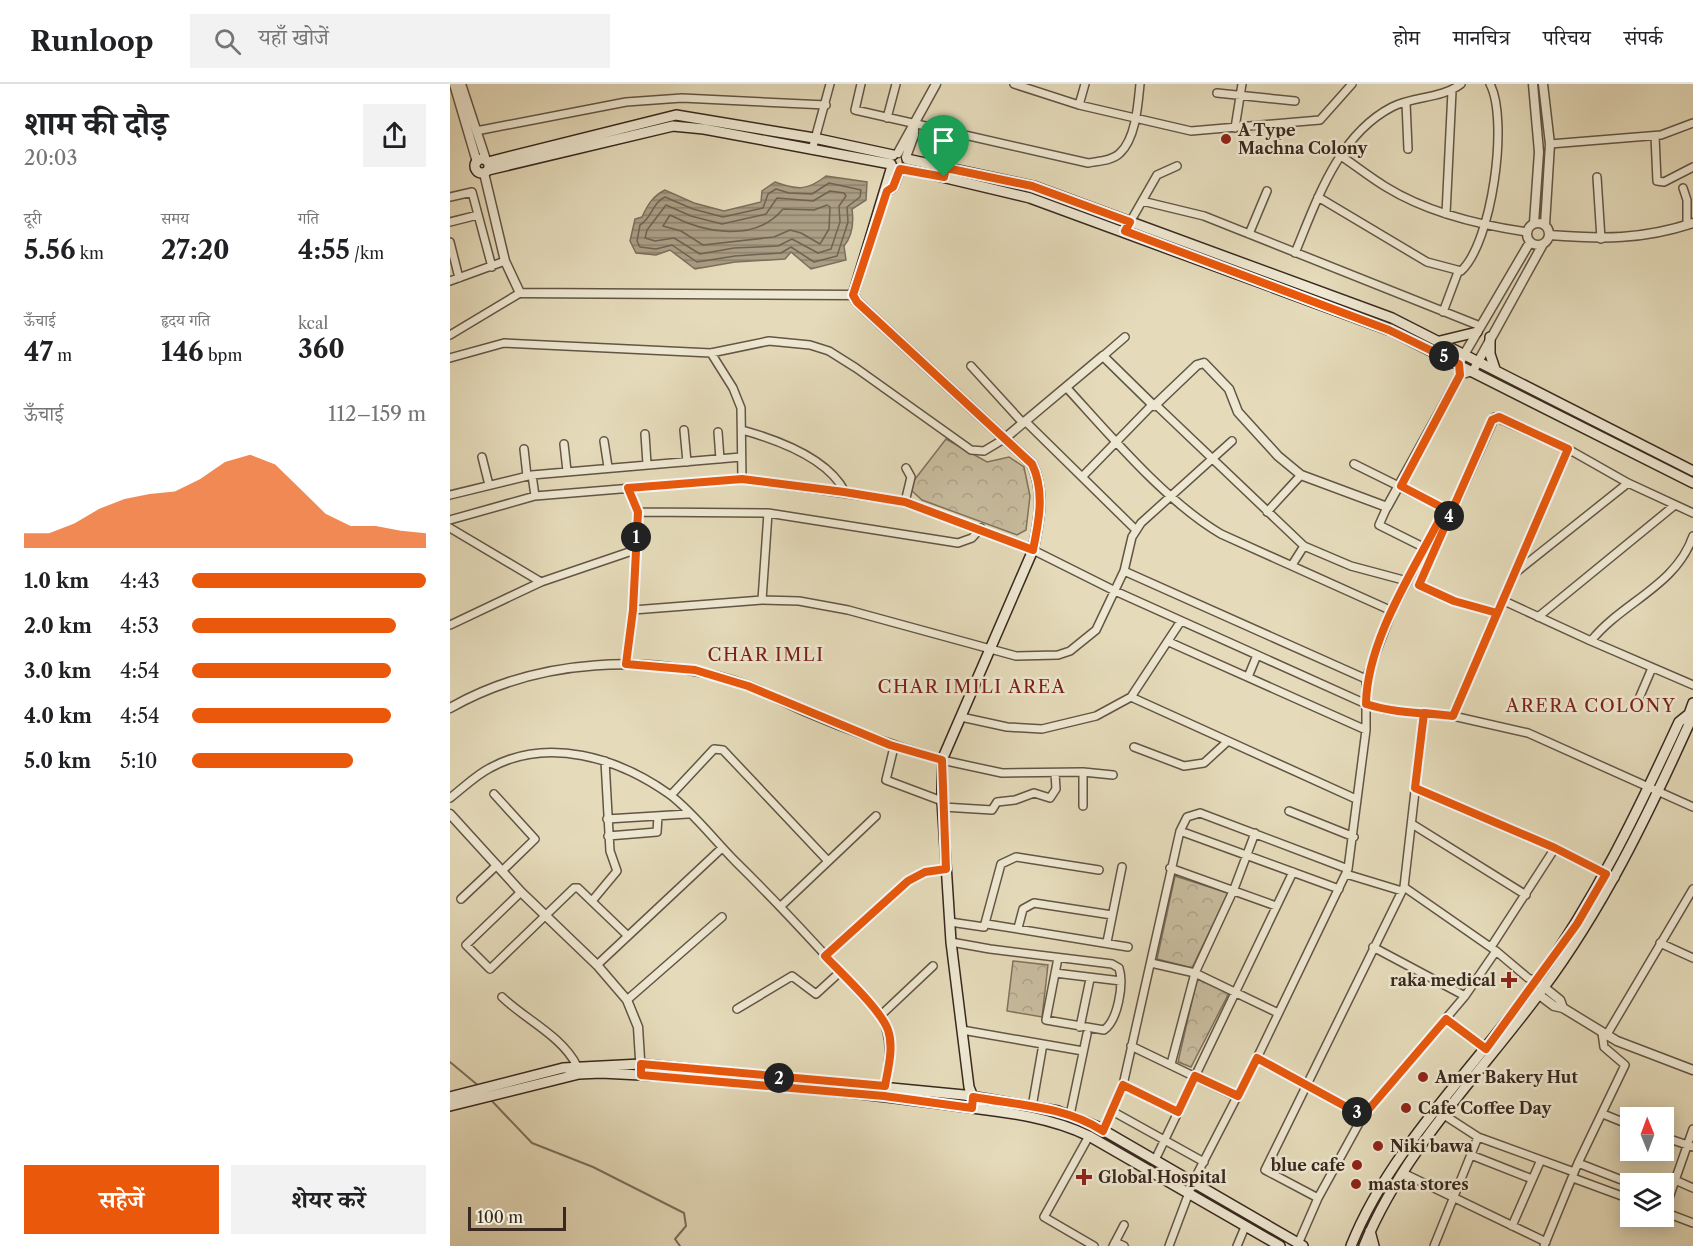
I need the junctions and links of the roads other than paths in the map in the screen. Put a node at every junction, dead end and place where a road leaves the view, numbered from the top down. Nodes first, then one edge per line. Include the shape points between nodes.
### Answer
1 (454, 84) edge
2 (462, 84) edge
3 (830, 84) edge
4 (861, 84) edge
5 (896, 84) edge
6 (936, 84) edge
7 (1014, 84) edge
8 (1085, 84) edge
9 (1140, 84) edge
10 (1242, 84) edge
11 (1352, 84) edge
12 (1461, 84) edge
13 (1490, 84) edge
14 (1533, 84) edge
15 (1543, 84) edge
16 (1024, 85) edge
17 (1452, 91) junction
18 (1217, 93) dead end
19 (1240, 96) junction
20 (1295, 101) dead end
21 (1406, 103) junction
22 (826, 105) junction
23 (1079, 105) junction
24 (887, 118) junction
25 (1137, 119) junction
26 (1693, 123) edge
27 (915, 126) junction
28 (1235, 128) junction
29 (476, 131) junction
30 (1655, 136) junction
31 (814, 138) junction
32 (1550, 144) junction
33 (1408, 148) dead end
34 (812, 150) junction
35 (1341, 156) junction
36 (899, 161) junction
37 (484, 166) junction
38 (1177, 166) dead end
39 (1693, 167) edge
40 (945, 173) junction
41 (1597, 177) dead end
42 (1683, 188) dead end
43 (1267, 192) dead end
44 (450, 197) edge
45 (1318, 197) junction
46 (1142, 201) junction
47 (1446, 214) junction
48 (478, 215) junction
49 (450, 222) edge
50 (1130, 222) junction
51 (1534, 223) junction
52 (1690, 224) edge
53 (1545, 225) junction
54 (1486, 226) junction
55 (1125, 231) junction
56 (1527, 232) junction
57 (1250, 234) junction
58 (1549, 235) junction
59 (1601, 238) junction
60 (450, 242) edge
61 (1530, 242) junction
62 (1543, 244) junction
63 (451, 253) edge
64 (1295, 253) junction
65 (505, 261) junction
66 (492, 267) junction
67 (1458, 272) junction
68 (459, 278) junction
69 (450, 281) edge
70 (520, 293) junction
71 (853, 295) junction
72 (1345, 301) junction
73 (1340, 312) junction
74 (1443, 312) junction
75 (1416, 329) junction
76 (1478, 329) junction
77 (450, 335) edge
78 (1125, 337) dead end
79 (1490, 337) junction
80 (1410, 339) junction
81 (1440, 341) junction
82 (711, 352) junction
83 (1465, 352) junction
84 (1103, 356) junction
85 (450, 358) edge
86 (1478, 360) junction
87 (1459, 364) junction
88 (971, 366) dead end
89 (1495, 369) junction
90 (1473, 371) junction
91 (1460, 375) junction
92 (1066, 387) junction
93 (1154, 405) junction
94 (1024, 422) junction
95 (684, 430) dead end
96 (742, 430) junction
97 (718, 432) dead end
98 (645, 434) dead end
99 (1004, 439) junction
100 (604, 441) dead end
101 (1232, 441) dead end
102 (1118, 442) junction
103 (564, 444) dead end
104 (524, 449) dead end
105 (1568, 449) junction
106 (482, 457) dead end
107 (741, 457) junction
108 (720, 459) junction
109 (1213, 459) junction
110 (687, 462) junction
111 (647, 464) junction
112 (1354, 464) dead end
113 (608, 467) junction
114 (906, 468) dead end
115 (567, 471) junction
116 (1693, 471) edge
117 (1301, 475) junction
118 (530, 476) junction
119 (1082, 477) junction
120 (742, 479) junction
121 (1628, 483) junction
122 (1693, 483) edge
123 (489, 484) junction
124 (1401, 486) junction
125 (628, 488) junction
126 (844, 492) junction
127 (450, 494) edge
128 (1171, 494) junction
129 (535, 496) junction
130 (905, 502) junction
131 (1676, 505) junction
132 (1387, 507) junction
133 (638, 512) junction
134 (1267, 512) junction
135 (768, 513) junction
136 (1693, 513) edge
137 (450, 520) edge
138 (450, 528) edge
139 (981, 528) junction
140 (1136, 530) junction
141 (1693, 536) edge
142 (1304, 546) junction
143 (1425, 548) junction
144 (635, 550) junction
145 (1033, 550) junction
146 (1292, 565) junction
147 (1124, 571) junction
148 (1513, 575) junction
149 (1407, 581) junction
150 (541, 582) junction
151 (1115, 591) junction
152 (762, 600) junction
153 (1502, 600) junction
154 (633, 610) junction
155 (1392, 611) junction
156 (1497, 613) junction
157 (1538, 617) junction
158 (1181, 621) junction
159 (450, 625) edge
160 (1591, 641) junction
161 (1169, 642) junction
162 (989, 650) junction
163 (1257, 655) junction
164 (626, 664) junction
165 (1652, 668) junction
166 (1248, 677) junction
167 (1366, 679) junction
168 (1693, 685) edge
169 (1131, 697) junction
170 (1693, 703) edge
171 (1366, 704) junction
172 (450, 708) edge
173 (1635, 708) dead end
174 (1424, 713) junction
175 (1453, 716) junction
176 (961, 717) junction
177 (1366, 730) junction
178 (1228, 741) junction
179 (894, 747) junction
180 (1134, 747) dead end
181 (605, 760) junction
182 (942, 760) junction
183 (1083, 772) junction
184 (1055, 773) junction
185 (1113, 775) dead end
186 (1415, 788) junction
187 (1654, 789) junction
188 (494, 794) dead end
189 (671, 795) junction
190 (450, 798) edge
191 (1356, 799) junction
192 (942, 804) junction
193 (1083, 806) dead end
194 (1693, 807) edge
195 (1289, 810) dead end
196 (450, 814) edge
197 (688, 814) junction
198 (658, 816) junction
199 (876, 816) dead end
200 (608, 819) junction
201 (1412, 824) junction
202 (1180, 831) junction
203 (1255, 833) junction
204 (608, 836) junction
205 (1354, 837) junction
206 (722, 848) junction
207 (1555, 848) junction
208 (1247, 854) junction
209 (828, 861) junction
210 (1122, 867) dead end
211 (499, 868) junction
212 (1170, 868) junction
213 (946, 869) junction
214 (1099, 870) dead end
215 (1293, 872) junction
216 (1347, 872) junction
217 (1610, 876) junction
218 (1234, 889) junction
219 (1339, 889) junction
220 (1403, 889) junction
221 (1693, 889) edge
222 (521, 892) junction
223 (1526, 895) junction
224 (461, 899) dead end
225 (592, 901) junction
226 (781, 906) junction
227 (1276, 906) junction
228 (1112, 915) junction
229 (548, 916) junction
230 (722, 917) dead end
231 (950, 922) junction
232 (987, 924) junction
233 (1017, 928) junction
234 (628, 936) junction
235 (951, 942) junction
236 (1107, 942) junction
237 (1660, 943) junction
238 (1128, 947) dead end
239 (1373, 947) junction
240 (1493, 949) junction
241 (825, 956) junction
242 (1058, 958) junction
243 (1693, 958) edge
244 (1150, 963) junction
245 (597, 965) junction
246 (933, 966) dead end
247 (840, 972) junction
248 (1195, 973) junction
249 (1055, 974) junction
250 (1090, 978) junction
251 (1121, 981) junction
252 (1536, 986) junction
253 (1237, 991) junction
254 (1465, 996) junction
255 (502, 997) dead end
256 (627, 1000) junction
257 (737, 1009) dead end
258 (1278, 1013) junction
259 (880, 1016) junction
260 (1446, 1019) junction
261 (1080, 1027) junction
262 (962, 1030) junction
263 (1087, 1034) dead end
264 (1604, 1034) junction
265 (1042, 1044) junction
266 (1131, 1046) junction
267 (1486, 1049) junction
268 (1083, 1051) junction
269 (1257, 1058) junction
270 (641, 1064) junction
271 (1172, 1064) junction
272 (578, 1066) junction
273 (1693, 1070) edge
274 (641, 1075) junction
275 (1195, 1076) junction
276 (1305, 1084) junction
277 (1123, 1085) junction
278 (885, 1091) junction
279 (969, 1093) junction
280 (1238, 1096) junction
281 (450, 1097) edge
282 (450, 1106) edge
283 (1032, 1107) junction
284 (967, 1108) junction
285 (1112, 1111) junction
286 (1178, 1112) junction
287 (1603, 1114) junction
288 (1070, 1115) junction
289 (1444, 1115) junction
290 (1363, 1116) junction
291 (1620, 1121) edge
292 (1693, 1129) edge
293 (1103, 1131) junction
294 (1089, 1136) junction
295 (1478, 1137) junction
296 (1165, 1140) junction
297 (1674, 1140) edge
298 (1690, 1146) edge
299 (1471, 1155) junction
300 (1155, 1160) junction
301 (1204, 1162) junction
302 (1540, 1162) junction
303 (1578, 1163) junction
304 (1403, 1173) junction
305 (1573, 1175) junction
306 (1532, 1179) junction
307 (1620, 1179) edge
308 (1675, 1180) joint
309 (1193, 1182) junction
310 (1693, 1188) edge
311 (1188, 1194) junction
312 (1620, 1195) edge
313 (1452, 1197) junction
314 (1318, 1198) junction
315 (1674, 1216) edge
316 (1693, 1223) edge
317 (1124, 1225) dead end
318 (1512, 1226) junction
319 (1245, 1227) junction
320 (1370, 1231) junction
321 (1114, 1244) edge
322 (1545, 1244) edge
323 (1300, 1245) edge
324 (1094, 1246) edge
325 (1124, 1246) edge
326 (1169, 1246) edge
327 (1237, 1246) edge
328 (1280, 1246) edge
329 (1352, 1246) edge
330 (1364, 1246) edge
331 (1374, 1246) edge
332 (1434, 1246) edge

1 - 37 street
2 - 29 street
3 - 22 street
4 - 24 street via 855,110
5 - 24 street
6 - 27 street
7 - 16 street
8 - 23 street
9 - 25 street
10 - 19 street
11 - 28 street via 1320,120
12 - 17 street
13 - 54 street via 1497,98 1499,132
14 - 51 street via 1539,152
15 - 32 street
16 - 23 street
17 - 21 street
17 - 47 street
18 - 19 street
19 - 20 street
19 - 28 street
21 - 33 street
21 - 35 street via 1365,124
22 - 29 street via 682,98 626,102
22 - 31 street
23 - 25 street
24 - 27 street
25 - 27 street via 1120,153 1088,163
25 - 28 street via 1191,131
26 - 30 street
27 - 36 street
29 - 37 street
30 - 32 street
30 - 39 street via 1658,181 1664,182
31 - 34 street
31 - 36 main road
31 - 37 main road via 676,114
32 - 53 street
34 - 36 main road
34 - 37 main road via 673,126
35 - 45 street
35 - 47 street via 1388,188
36 - 40 main road
36 - 71 main road
37 - 65 street
38 - 46 street via 1157,175
40 - 50 main road via 1032,186
40 - 55 main road
41 - 59 street
42 - 52 street
43 - 57 street
44 - 48 street via 472,192
45 - 64 street
45 - 67 street via 1427,262
46 - 50 street
46 - 57 street via 1204,216
47 - 54 street
48 - 49 street
48 - 66 street
50 - 55 street
50 - 72 main road
51 - 53 street
51 - 56 street
52 - 59 street via 1659,234
53 - 58 street
54 - 56 street
54 - 67 street via 1464,268
55 - 73 main road
56 - 61 street
57 - 64 street
58 - 59 street
58 - 62 street
60 - 63 street
61 - 62 street
61 - 76 street
62 - 79 street
63 - 68 street
64 - 74 street
65 - 66 street
65 - 70 street
66 - 68 street
67 - 74 street
68 - 69 street
70 - 71 street
70 - 77 street
71 - 99 main road
72 - 73 main road
72 - 75 main road
73 - 80 main road
74 - 76 street
75 - 80 main road
75 - 81 main road
76 - 81 main road
76 - 83 street
78 - 84 street
79 - 86 street
79 - 89 main road
80 - 87 main road
81 - 83 main road
82 - 85 street via 504,343
82 - 96 street via 741,408
82 - 99 street via 769,341 820,347 971,450 984,451
83 - 86 main road
83 - 87 street
84 - 92 street
84 - 93 street
86 - 89 main road
86 - 90 street
87 - 90 main road
87 - 91 street
88 - 94 street
89 - 116 main road
90 - 91 street
90 - 122 main road
91 - 124 street
92 - 94 street
92 - 102 street
93 - 102 street
93 - 109 street
93 - 117 street via 1197,365 1207,364 1229,389 1238,412
94 - 99 street
94 - 119 street
95 - 110 street
96 - 107 street
96 - 126 street via 769,437 804,454 838,478
97 - 108 street
98 - 111 street
99 - 145 main road via 1032,464 1038,481 1039,523
100 - 113 street
101 - 109 street
102 - 119 street
102 - 128 street
103 - 115 street
104 - 118 street
105 - 121 street
105 - 148 street
105 - 156 street via 1495,417 1419,585 1454,601
106 - 123 street
107 - 108 street
107 - 120 street
108 - 110 street
109 - 128 street
109 - 134 street
110 - 111 street
111 - 113 street
112 - 124 street
113 - 115 street
114 - 130 street via 911,477
115 - 118 street
117 - 132 street
117 - 134 street
118 - 123 street
118 - 129 street
119 - 140 street
120 - 125 street
120 - 126 street
121 - 131 street
121 - 148 street
123 - 127 street
124 - 132 street
124 - 143 street via 1445,509
125 - 129 street
125 - 133 street
126 - 130 street
128 - 140 street
128 - 146 street via 1215,530
129 - 137 street
130 - 139 street
131 - 136 street
131 - 157 street
132 - 143 street via 1379,525
133 - 135 street
133 - 144 street
134 - 142 street
135 - 139 street via 958,543 972,538
135 - 152 street
138 - 150 street
139 - 145 street
140 - 147 street
141 - 160 street via 1687,554 1675,570
142 - 146 street
142 - 149 street via 1351,566
143 - 149 street
144 - 150 street
144 - 154 street
145 - 151 street
145 - 162 main road
146 - 155 street
147 - 151 street
147 - 167 street
148 - 153 street
149 - 155 street
150 - 159 street
151 - 158 street
151 - 162 street via 1096,630 1070,651 1052,656 1016,656
152 - 154 street
152 - 162 street via 825,605
153 - 156 street
153 - 157 street
154 - 164 street
155 - 167 street
156 - 175 street
157 - 160 street
158 - 161 street
158 - 163 street
160 - 165 street
161 - 166 street
161 - 169 street
162 - 176 main road
163 - 166 street
163 - 171 street
164 - 172 street via 571,669 518,680
164 - 179 street via 695,670 748,686
165 - 168 street
165 - 173 street
166 - 177 street
167 - 171 street
169 - 176 street via 1096,716 1042,729 1007,727
169 - 178 street
170 - 187 main road via 1689,724
171 - 174 street
171 - 177 street
174 - 175 street
174 - 186 street
175 - 187 street via 1528,733
176 - 182 main road
177 - 191 street
178 - 180 street via 1204,763 1184,766
178 - 191 street
179 - 182 street
179 - 192 street via 886,780
181 - 189 street
181 - 190 street via 561,752 517,757 489,768
181 - 200 street
182 - 184 street via 1002,773
182 - 192 main road
183 - 184 street
183 - 185 street
183 - 193 street
184 - 192 street via 1056,789 1050,798 1037,793 1027,795 1015,801 998,802 992,810
186 - 201 street
186 - 207 street
187 - 194 street
187 - 217 main road
188 - 211 street via 535,839
189 - 197 street
189 - 209 street via 714,749 723,750
191 - 205 street
192 - 213 main road
195 - 205 street
196 - 211 street
197 - 198 street
197 - 206 street
198 - 200 street
198 - 204 street via 657,832
199 - 209 street
200 - 204 street
201 - 220 street
201 - 223 street
202 - 203 street via 1187,817 1200,813
202 - 208 street
202 - 212 street
203 - 208 street
203 - 216 street
204 - 225 street via 617,871
205 - 216 street
206 - 226 street
206 - 234 street
207 - 217 street
207 - 223 street
208 - 215 street
208 - 218 street
209 - 226 street
210 - 228 street
211 - 222 street
211 - 224 street
212 - 218 street
212 - 244 street
213 - 231 main road
213 - 241 street via 925,872 908,881
214 - 232 street via 1016,857 1006,859 1001,864
215 - 219 street
215 - 227 street
216 - 219 street
216 - 220 street
217 - 252 main road
218 - 227 street
218 - 248 street
219 - 258 street
220 - 239 street
220 - 240 street
221 - 237 street
222 - 229 street
222 - 229 street via 466,945 490,969
223 - 240 street
225 - 229 street via 574,888
225 - 234 street
226 - 241 street
227 - 253 street
228 - 233 street via 1034,903 1023,909
228 - 236 street
229 - 245 street
230 - 256 street
231 - 232 street via 977,927
231 - 235 main road
232 - 233 street
233 - 236 street
234 - 245 street
235 - 242 street
235 - 262 main road
236 - 238 street
237 - 243 street
237 - 264 street
239 - 254 street
239 - 276 street
240 - 252 street
240 - 254 street
241 - 247 street
242 - 249 street
242 - 251 street via 1112,964 1119,968
244 - 248 street
244 - 266 street
245 - 256 street
246 - 259 street
247 - 257 street via 816,994 792,976
247 - 259 street
248 - 253 street
248 - 271 street
249 - 250 street
249 - 261 street via 1046,1020
250 - 251 street
250 - 261 street
251 - 261 street via 1109,1027
252 - 264 street
252 - 267 main road
252 - 289 main road
253 - 258 street
253 - 275 street
254 - 260 street
255 - 272 street via 566,1049
256 - 270 street via 638,1027
258 - 269 street
259 - 278 street via 889,1031
260 - 267 street
260 - 290 street
262 - 265 street
262 - 279 main road
263 - 268 street
264 - 273 street
264 - 287 street via 1604,1047 1625,1065
265 - 268 street
265 - 283 street
266 - 271 street
266 - 277 street
267 - 329 main road via 1423,1127 1382,1186
268 - 288 street
269 - 276 street
269 - 280 street
270 - 272 main road
270 - 274 street
270 - 278 main road
271 - 275 street
272 - 281 main road
274 - 278 main road
274 - 282 main road via 579,1074
275 - 280 street
275 - 286 street
276 - 290 street
276 - 314 street via 1264,1170
277 - 285 street
277 - 286 street
278 - 279 main road
278 - 284 main road
279 - 283 main road
279 - 284 main road
280 - 301 street
283 - 288 main road
284 - 294 main road via 1066,1125
285 - 293 street
285 - 296 street
286 - 296 street
287 - 291 street
287 - 303 street
288 - 293 main road
289 - 295 street
289 - 304 main road
290 - 314 street
292 - 298 street
293 - 300 main road
294 - 311 main road
294 - 324 street via 1044,1217
295 - 299 street
295 - 302 street
296 - 300 street
296 - 301 street
297 - 298 street
298 - 308 street
299 - 306 street
299 - 313 street
300 - 309 main road
301 - 309 street
302 - 305 street
302 - 306 street
303 - 305 street
303 - 307 street
304 - 313 street
304 - 320 main road
305 - 312 street
305 - 322 street
306 - 318 street
308 - 310 street
309 - 311 street
309 - 323 main road
311 - 319 main road
311 - 326 street
313 - 318 street
313 - 332 street
314 - 323 street
315 - 316 street
317 - 321 street
318 - 322 street
319 - 327 street
319 - 328 main road
320 - 330 main road
320 - 331 main road
321 - 325 street

